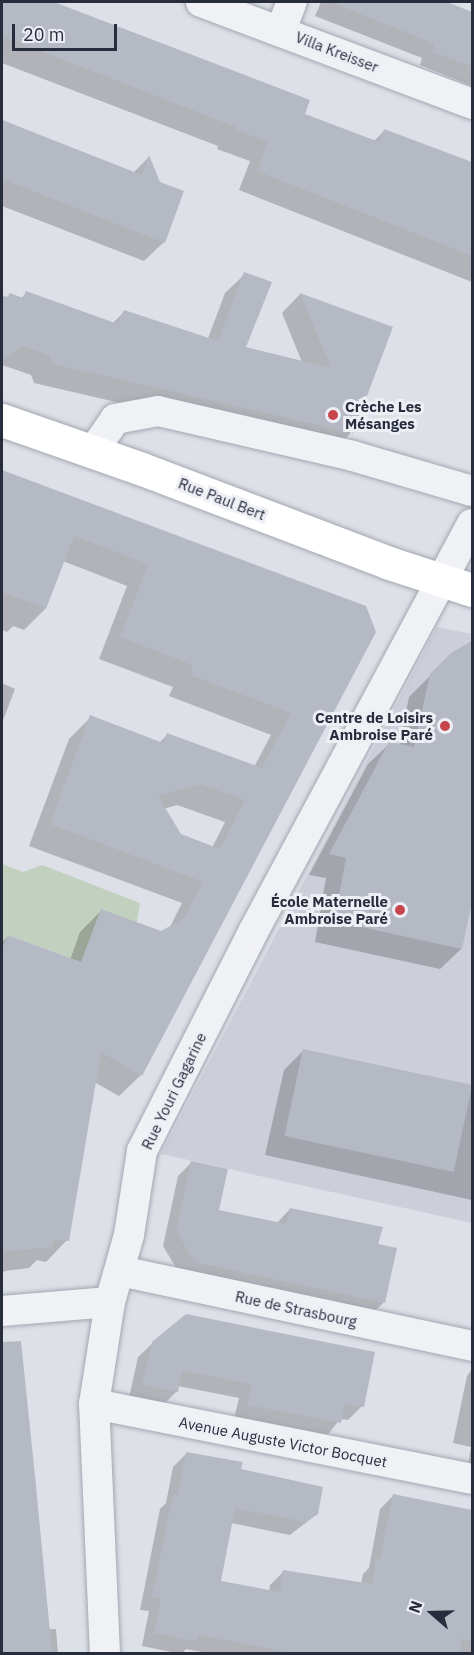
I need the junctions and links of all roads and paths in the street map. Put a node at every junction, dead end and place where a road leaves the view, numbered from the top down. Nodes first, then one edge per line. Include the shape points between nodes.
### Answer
1 (201, 2) edge
2 (292, 2) edge
3 (281, 30) junction
4 (472, 104) edge
5 (2, 420) edge
6 (93, 451) junction
7 (472, 491) edge
8 (472, 524) edge
9 (440, 581) junction
10 (472, 590) edge
11 (120, 1271) junction
12 (110, 1302) junction
13 (2, 1311) edge
14 (472, 1346) edge
15 (94, 1404) junction
16 (472, 1479) edge
17 (105, 1653) edge

1 - 3 street, Villa Kreisser
2 - 3 street
3 - 4 street, Villa Kreisser
5 - 6 street, Rue Paul Bert
6 - 7 street via 115,419 158,411 353,456
6 - 9 street, Rue Paul Bert
8 - 9 street, Rue Youri Gagarine
9 - 10 street, Rue Paul Bert
9 - 11 street, Rue Youri Gagarine via 253,932 142,1151
11 - 12 street, Rue Youri Gagarine
11 - 14 street, Rue de Strasbourg
12 - 13 street
12 - 15 street, Rue Youri Gagarine
15 - 16 street, Avenue Auguste Victor Bocquet
15 - 17 street, Rue Youri Gagarine

